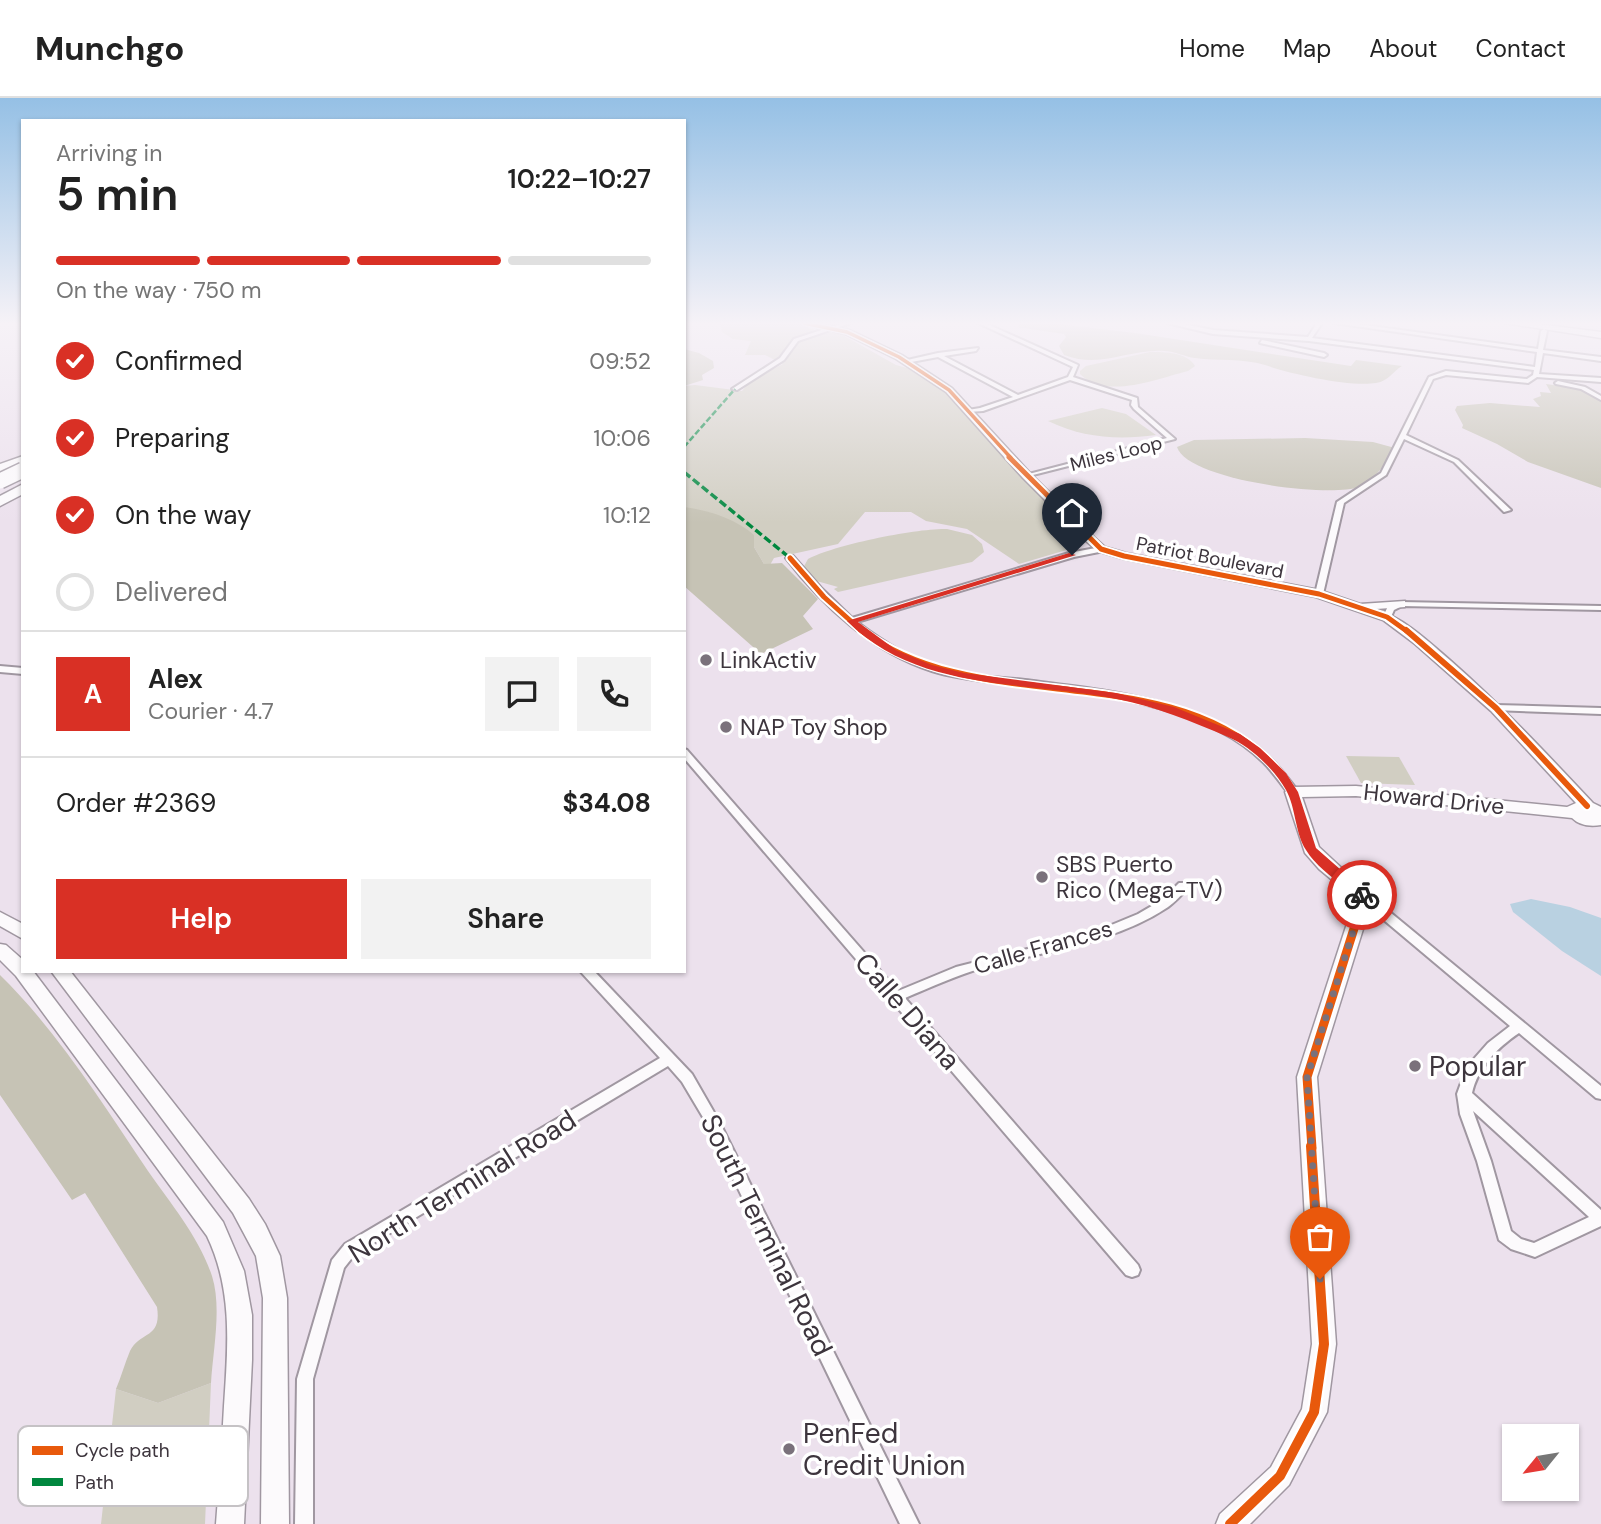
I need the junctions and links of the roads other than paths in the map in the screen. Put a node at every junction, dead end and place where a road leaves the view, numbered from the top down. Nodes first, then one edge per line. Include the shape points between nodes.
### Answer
1 (948, 390) edge
2 (1004, 390) edge
3 (1038, 390) edge
4 (1106, 390) edge
5 (1426, 390) edge
6 (1018, 397) junction
7 (970, 411) junction
8 (1404, 436) junction
9 (21, 461) edge
10 (0, 468) edge
11 (21, 475) edge
12 (1027, 476) junction
13 (5, 484) edge
14 (0, 502) edge
15 (1507, 510) dead end
16 (1101, 549) junction
17 (790, 558) dead end
18 (1319, 594) junction
19 (1401, 604) junction
20 (1357, 605) junction
21 (1601, 608) edge
22 (1387, 617) junction
23 (851, 621) junction
24 (0, 669) edge
25 (21, 671) edge
26 (1496, 708) junction
27 (1601, 711) edge
28 (686, 754) edge
29 (1293, 792) junction
30 (1588, 811) edge
31 (1601, 820) edge
32 (1183, 886) dead end
33 (1364, 897) junction
34 (0, 918) edge
35 (21, 932) edge
36 (0, 950) edge
37 (21, 969) edge
38 (24, 973) edge
39 (62, 973) edge
40 (588, 973) edge
41 (896, 998) junction
42 (1519, 1027) junction
43 (669, 1059) junction
44 (1464, 1094) junction
45 (1601, 1094) edge
46 (1601, 1219) edge
47 (1132, 1270) dead end
48 (236, 1426) edge
49 (231, 1506) edge
50 (230, 1524) edge
51 (275, 1524) edge
52 (304, 1524) edge
53 (909, 1524) edge
54 (1230, 1524) edge

1 - 7 street, Patriot Boulevard
2 - 6 street
3 - 6 street
4 - 12 street, Miles Loop via 1135,399 1133,405 1172,439
5 - 8 street
6 - 7 street
7 - 12 street, Patriot Boulevard
8 - 15 street via 1456,461
8 - 18 street via 1384,474 1341,502
9 - 10 highway
11 - 13 highway
12 - 16 street, Patriot Boulevard
13 - 14 highway
16 - 18 street, Patriot Boulevard
16 - 23 street
17 - 23 street
18 - 20 street, Patriot Boulevard
19 - 20 street
19 - 21 street
19 - 22 street via 1391,608
20 - 22 street, Patriot Boulevard
22 - 26 street, Patriot Boulevard
23 - 29 street via 893,652 929,667 964,676 1116,696 1187,715 1257,751
24 - 25 street
26 - 27 street
26 - 30 street, Patriot Boulevard
28 - 41 street, Calle Diana
29 - 30 street, Howard Drive via 1356,791
29 - 33 street via 1311,849
30 - 31 street, Howard Drive via 1590,821
32 - 41 street, Calle Frances via 1172,900 1116,928 960,971
33 - 42 street
33 - 54 street via 1307,1077 1324,1344 1314,1412 1280,1476
34 - 35 street
36 - 37 street
38 - 48 street via 226,1248 242,1325
39 - 51 street via 241,1206 268,1256 275,1298
40 - 43 street, South Terminal Road
41 - 47 street, Calle Diana
42 - 44 street via 1491,1047
42 - 45 street
43 - 52 street, North Terminal Road via 350,1249 337,1265 305,1379
43 - 53 street, South Terminal Road via 687,1078 712,1121
44 - 46 street
44 - 46 street via 1504,1235 1535,1250
49 - 50 street

